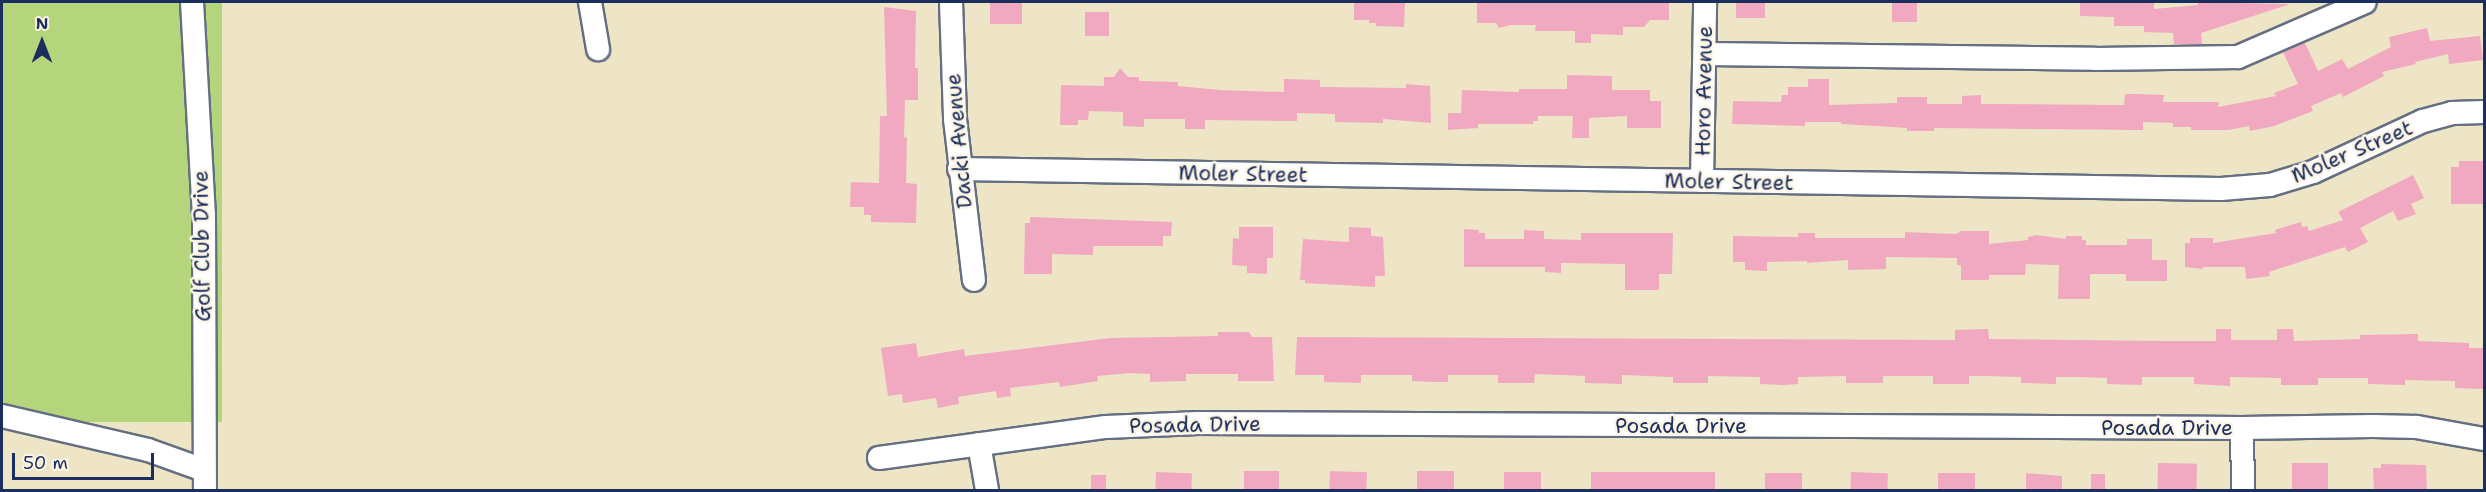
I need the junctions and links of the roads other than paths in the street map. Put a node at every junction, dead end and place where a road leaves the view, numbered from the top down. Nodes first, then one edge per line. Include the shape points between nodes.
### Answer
1 (192, 2) edge
2 (590, 2) edge
3 (951, 2) edge
4 (1706, 2) edge
5 (2365, 2) edge
6 (598, 49) dead end
7 (1706, 54) junction
8 (2484, 112) edge
9 (959, 169) junction
10 (1702, 181) junction
11 (974, 280) dead end
12 (2, 416) edge
13 (2242, 428) junction
14 (2484, 439) edge
15 (979, 444) junction
16 (879, 458) dead end
17 (204, 480) edge
18 (987, 490) edge
19 (2243, 490) edge

1 - 17 street, Golf Club Drive via 204,215
2 - 6 street
3 - 9 street, Dacki Avenue
4 - 7 street, Horo Avenue
5 - 7 street via 2238,57
7 - 10 street, Horo Avenue
8 - 10 street, Moler Street via 2452,113 2422,121 2313,172 2270,185 2221,189
9 - 10 street, Moler Street
9 - 11 street, Dacki Avenue
12 - 17 street via 148,450
13 - 14 street, Posada Drive via 2417,427
13 - 15 street, Posada Drive via 1198,423 1106,427
13 - 19 street
15 - 16 street, Posada Drive
15 - 18 street

